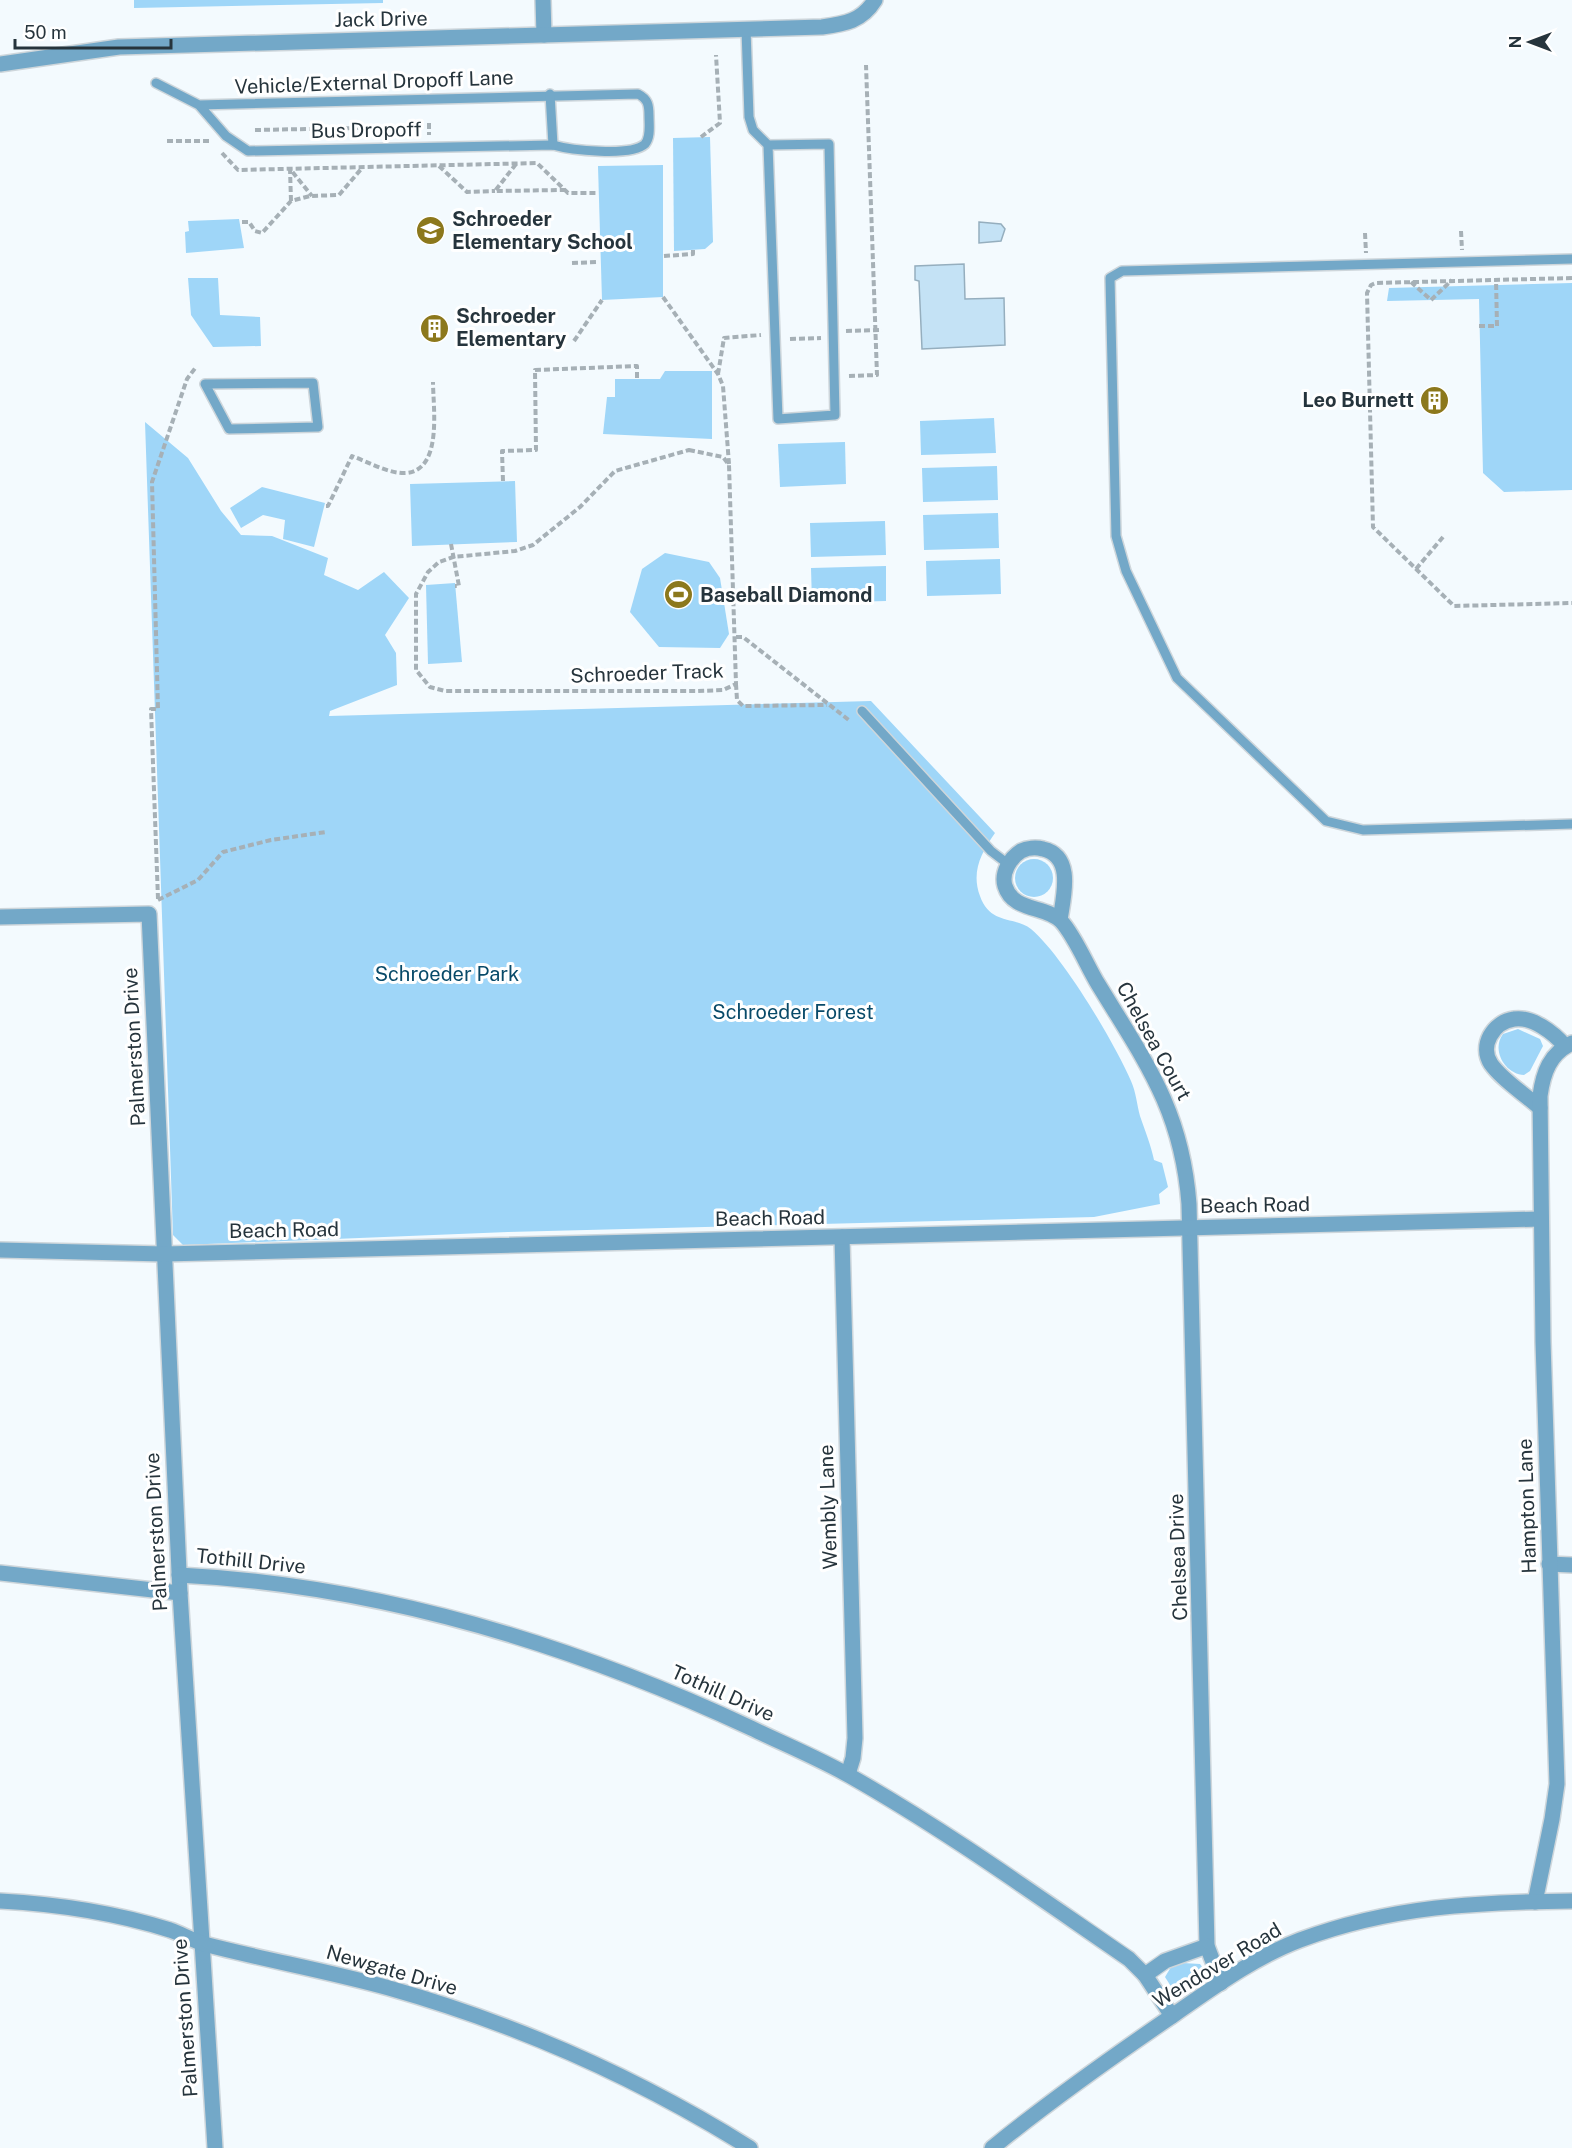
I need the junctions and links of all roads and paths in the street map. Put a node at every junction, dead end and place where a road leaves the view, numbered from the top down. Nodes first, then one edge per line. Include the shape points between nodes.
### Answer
1 (543, 0) edge
2 (872, 6) edge
3 (746, 29) junction
4 (544, 35) junction
5 (716, 56) dead end
6 (0, 64) edge
7 (866, 65) dead end
8 (156, 83) dead end
9 (550, 94) junction
10 (199, 105) junction
11 (255, 130) dead end
12 (701, 137) dead end
13 (360, 140) dead end
14 (167, 141) dead end
15 (553, 145) junction
16 (768, 145) junction
17 (517, 163) junction
18 (439, 166) junction
19 (362, 167) junction
20 (290, 169) junction
21 (566, 190) junction
22 (496, 191) junction
23 (598, 193) dead end
24 (312, 196) junction
25 (291, 201) junction
26 (242, 222) dead end
27 (1461, 231) dead end
28 (1365, 233) dead end
29 (693, 250) dead end
30 (1462, 250) dead end
31 (1366, 254) dead end
32 (664, 256) dead end
33 (1572, 258) edge
34 (599, 262) dead end
35 (572, 263) dead end
36 (1572, 278) edge
37 (1496, 279) junction
38 (1453, 280) junction
39 (1410, 282) junction
40 (663, 297) dead end
41 (602, 300) dead end
42 (1479, 326) dead end
43 (574, 341) dead end
44 (196, 368) dead end
45 (834, 377) junction
46 (637, 379) dead end
47 (434, 382) dead end
48 (205, 384) joint
49 (729, 465) junction
50 (503, 481) dead end
51 (326, 506) dead end
52 (1443, 537) dead end
53 (451, 544) dead end
54 (453, 557) junction
55 (1416, 569) junction
56 (455, 586) dead end
57 (1572, 603) edge
58 (736, 637) junction
59 (736, 684) junction
60 (828, 705) junction
61 (862, 711) dead end
62 (873, 724) junction
63 (1572, 824) edge
64 (326, 832) dead end
65 (1008, 864) junction
66 (158, 900) junction
67 (149, 914) junction
68 (0, 917) edge
69 (1060, 920) junction
70 (1568, 1045) edge
71 (1540, 1108) junction
72 (1540, 1219) junction
73 (1190, 1228) junction
74 (842, 1237) junction
75 (0, 1250) edge
76 (164, 1254) junction
77 (1549, 1564) junction
78 (1572, 1565) edge
79 (0, 1573) edge
80 (179, 1575) junction
81 (180, 1593) junction
82 (848, 1774) junction
83 (0, 1901) edge
84 (1572, 1901) edge
85 (1535, 1902) junction
86 (202, 1943) junction
87 (1207, 1946) junction
88 (1145, 1975) junction
89 (1221, 1983) junction
90 (1172, 2016) junction
91 (215, 2148) edge
92 (750, 2148) edge
93 (992, 2148) edge

1 - 4 street
2 - 3 street, Jack Drive via 852,22 839,25
3 - 4 street, Jack Drive
3 - 16 lane via 749,117 753,130
4 - 6 street, Jack Drive via 120,47
5 - 12 path via 720,123
7 - 45 path via 877,375
8 - 10 lane
9 - 10 lane, Vehicle/External Dropoff Lane
9 - 15 lane
9 - 15 lane, Vehicle/External Dropoff Lane via 638,94 649,105 649,135 645,144 632,149 571,151
10 - 15 lane, Bus Dropoff via 226,136 248,151
11 - 13 path via 359,128
14 - 20 path via 209,140 238,170
16 - 45 lane via 829,144
16 - 45 lane via 778,419 835,415
17 - 18 path
17 - 21 path via 537,162
17 - 22 path
18 - 19 path
18 - 22 path via 467,192
19 - 20 path
19 - 24 path via 339,195
20 - 24 path
20 - 25 path
21 - 22 path
21 - 23 path
24 - 25 path
25 - 26 path via 262,233 249,222
27 - 30 path
28 - 31 path
29 - 32 path via 693,254
33 - 63 lane via 1122,271 1110,278 1116,536 1126,571 1177,678 1326,820 1363,830
34 - 35 path
36 - 37 path
37 - 38 path
37 - 42 path via 1497,326
38 - 39 path
38 - 39 path via 1431,300
39 - 55 path via 1370,283 1367,293 1373,527
40 - 49 path via 723,386
41 - 43 path
44 - 66 path via 187,379 152,482 158,709 151,709
46 - 50 path via 637,366 535,370 536,450 502,451
47 - 51 path via 432,452 424,464 407,473 352,456
48 - 48 lane via 229,429 318,427 313,383
49 - 54 path, Schroeder Track via 723,457 688,450 615,471 580,507 533,545 514,551
49 - 58 path, Schroeder Track
52 - 55 path
53 - 54 path
54 - 56 path via 459,586
54 - 59 path, Schroeder Track via 428,572 416,594 416,670 430,687 445,692 698,691 723,690
55 - 57 path via 1454,606
58 - 59 path, Schroeder Track
58 - 60 path via 743,637
59 - 60 path via 737,700 743,706
60 - 62 path via 851,722
61 - 62 lane
62 - 65 lane
64 - 66 path via 224,852 198,880
65 - 69 street via 1005,885 1010,896 1019,904
65 - 69 street via 1016,854 1033,848 1050,851 1056,857 1065,876
66 - 67 path
67 - 68 street
67 - 76 street, Palmerston Drive
69 - 73 street, Chelsea Court via 1170,1111 1184,1155
70 - 71 street, Hampton Lane via 1542,1078
70 - 71 street via 1523,1019 1508,1020 1495,1029 1487,1042 1491,1065
71 - 72 street, Hampton Lane
72 - 73 street, Beach Road
72 - 77 street, Hampton Lane
73 - 74 street, Beach Road
73 - 87 street, Chelsea Drive
74 - 76 street, Beach Road
74 - 82 street, Wembly Lane via 855,1738
75 - 76 street, Beach Road
76 - 80 street, Palmerston Drive
77 - 78 street
77 - 85 street, Hampton Lane via 1557,1784
79 - 81 street
80 - 81 street, Palmerston Drive
80 - 82 street, Tothill Drive via 304,1586 478,1625 681,1696
81 - 86 street, Palmerston Drive
82 - 88 street, Tothill Drive via 1041,1896 1129,1959
83 - 86 street, Newgate Drive via 130,1919
84 - 85 street, Wendover Road
85 - 89 street, Wendover Road via 1436,1907 1347,1925 1297,1941
86 - 91 street, Palmerston Drive
86 - 92 street, Newgate Drive via 389,1988 491,2021 585,2059 666,2098
87 - 88 street via 1165,1961
87 - 89 street, Chelsea Drive
88 - 90 street, Tothill Drive
89 - 90 street, Wendover Road
90 - 93 street, Wendover Road via 1072,2085

